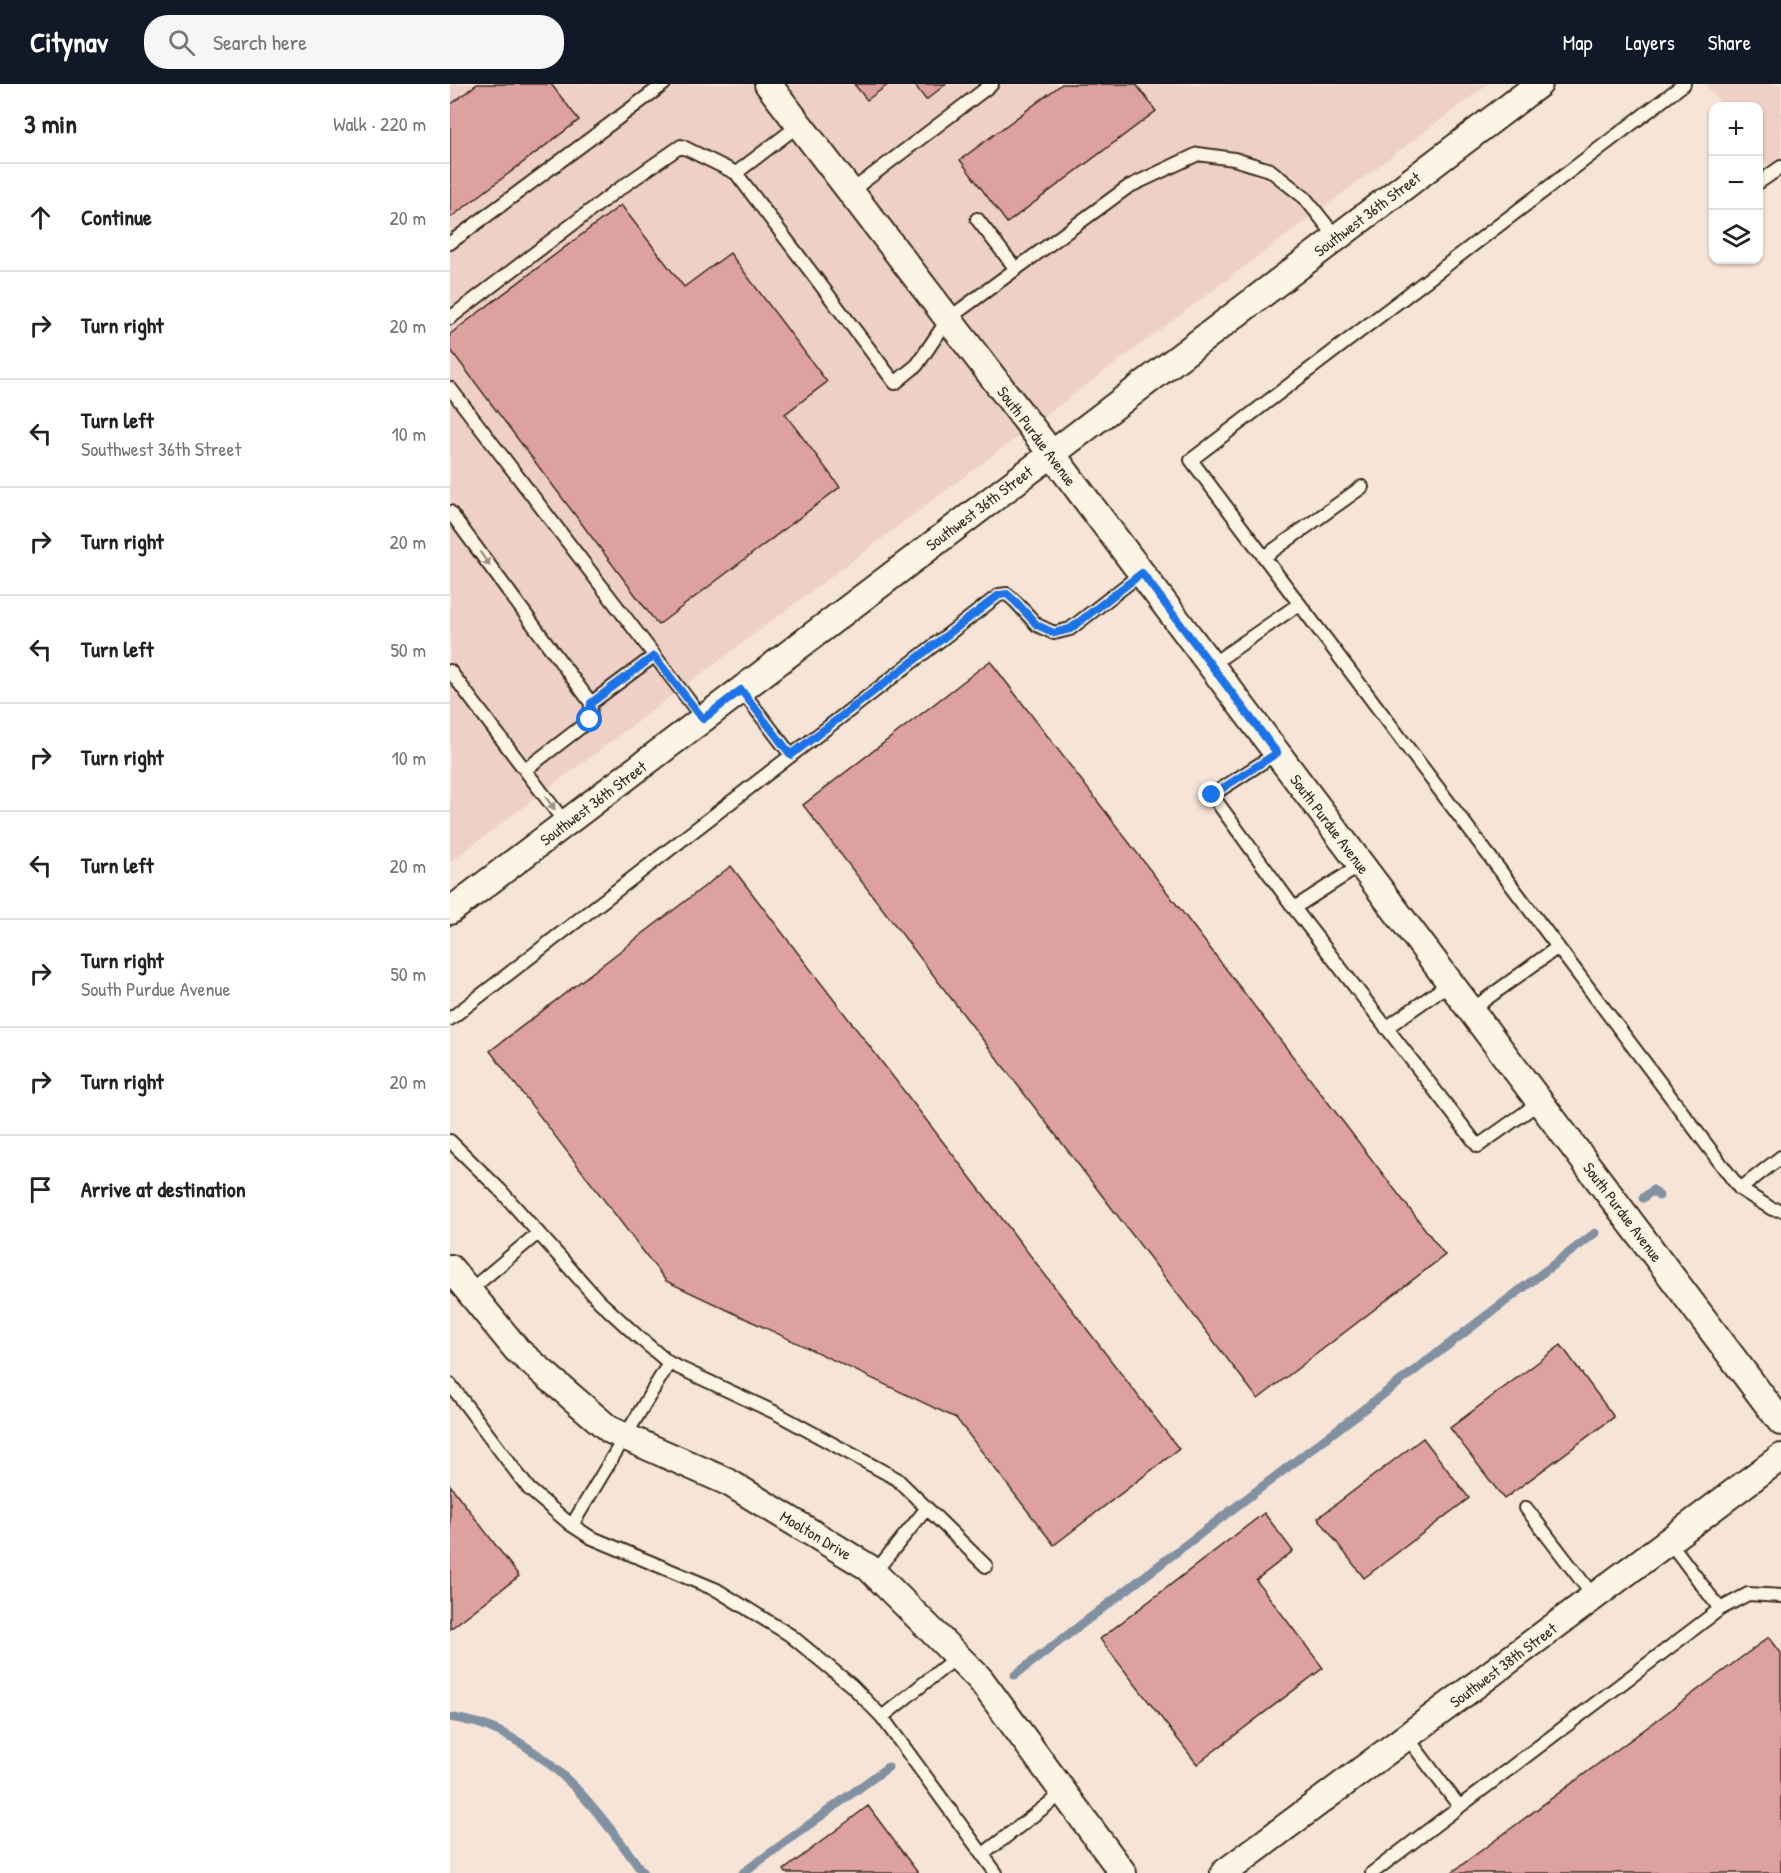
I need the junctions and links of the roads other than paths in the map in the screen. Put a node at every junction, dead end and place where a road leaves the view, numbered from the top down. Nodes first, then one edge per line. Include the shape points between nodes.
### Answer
1 (664, 84) edge
2 (768, 84) edge
3 (992, 84) edge
4 (1539, 84) edge
5 (1684, 84) edge
6 (800, 125) junction
7 (1781, 166) edge
8 (736, 173) junction
9 (1763, 179) edge
10 (850, 192) junction
11 (977, 219) dead end
12 (1336, 237) junction
13 (450, 243) edge
14 (1016, 268) junction
15 (450, 318) edge
16 (948, 319) junction
17 (450, 388) edge
18 (1051, 453) junction
19 (1362, 488) dead end
20 (450, 512) edge
21 (1264, 557) junction
22 (1142, 573) junction
23 (1299, 604) junction
24 (654, 656) junction
25 (1211, 665) junction
26 (450, 671) edge
27 (741, 690) junction
28 (591, 703) junction
29 (703, 719) junction
30 (1277, 753) junction
31 (791, 755) junction
32 (525, 770) junction
33 (566, 824) junction
34 (1361, 865) junction
35 (1294, 908) junction
36 (450, 911) edge
37 (1558, 947) junction
38 (1450, 983) junction
39 (1471, 1010) junction
40 (450, 1019) edge
41 (1386, 1028) junction
42 (1540, 1102) junction
43 (450, 1141) edge
44 (1781, 1157) edge
45 (1740, 1189) junction
46 (1781, 1210) edge
47 (538, 1233) junction
48 (456, 1278) edge
49 (669, 1363) junction
50 (450, 1384) edge
51 (1781, 1422) edge
52 (626, 1437) junction
53 (1781, 1457) edge
54 (927, 1508) junction
55 (1526, 1508) dead end
56 (572, 1525) junction
57 (1669, 1541) junction
58 (986, 1566) dead end
59 (874, 1573) junction
60 (1781, 1596) edge
61 (1594, 1597) junction
62 (1720, 1609) junction
63 (958, 1656) junction
64 (882, 1717) junction
65 (1407, 1737) junction
66 (1064, 1792) junction
67 (1459, 1806) junction
68 (982, 1855) junction
69 (996, 1873) edge
70 (1123, 1873) edge
71 (1224, 1873) edge
72 (1372, 1873) edge

1 - 13 lane
2 - 6 street, South Purdue Avenue
3 - 10 lane
4 - 12 street, Southwest 36th Street
5 - 21 lane via 1191,460
6 - 8 lane
6 - 10 street, South Purdue Avenue
7 - 9 lane
8 - 15 lane via 681,146
8 - 16 lane via 895,383 917,365
10 - 16 street, South Purdue Avenue
11 - 14 lane
12 - 14 lane via 1305,198 1270,170 1198,154 1128,187
12 - 18 street, Southwest 36th Street
14 - 16 lane
16 - 18 street, South Purdue Avenue
17 - 24 lane
18 - 22 street, South Purdue Avenue
18 - 27 street, Southwest 36th Street
19 - 21 lane
20 -> 28 lane
21 - 23 lane
22 - 25 street, South Purdue Avenue
22 - 31 lane via 1070,629 1054,633 1037,625 1007,594 999,595
23 - 25 lane
23 - 37 lane
24 - 28 lane
24 - 29 lane
25 - 30 street, South Purdue Avenue
26 - 32 lane
27 - 29 street, Southwest 36th Street
27 - 31 lane
28 - 32 lane via 590,720
29 - 33 street, Southwest 36th Street
30 - 34 street, South Purdue Avenue
30 - 35 lane via 1212,795
31 - 40 lane
32 -> 33 lane
33 - 36 street, Southwest 36th Street
34 - 35 lane
34 - 38 street, South Purdue Avenue
35 - 41 lane
37 - 39 lane
37 - 45 lane
38 - 39 street, South Purdue Avenue
38 - 41 lane
39 - 42 street, South Purdue Avenue
41 - 42 lane via 1478,1146
42 - 51 street, South Purdue Avenue
43 - 47 lane
44 - 45 lane
45 - 46 lane via 1772,1209
47 - 48 lane
47 - 49 lane via 599,1301
48 - 52 street, Moolton Drive via 517,1350 610,1430
49 - 52 lane
49 - 54 lane via 774,1412 897,1479
50 - 56 lane via 530,1489
52 - 56 lane
52 - 59 street, Moolton Drive via 728,1482
53 - 57 street, Southwest 38th Street
54 - 58 lane
54 - 59 lane
55 - 61 lane
56 - 64 lane via 590,1537 717,1590 790,1635 852,1686
57 - 61 street, Southwest 38th Street
57 - 62 lane
59 - 63 street, Moolton Drive
60 - 62 lane via 1748,1594
61 - 65 street, Southwest 38th Street
62 - 67 lane
63 - 64 lane
63 - 66 street, Moolton Drive via 980,1679
64 - 68 lane
65 - 67 lane
65 - 71 street, Southwest 38th Street
66 - 68 lane
66 - 70 street, Moolton Drive
67 - 72 lane
68 - 69 lane

